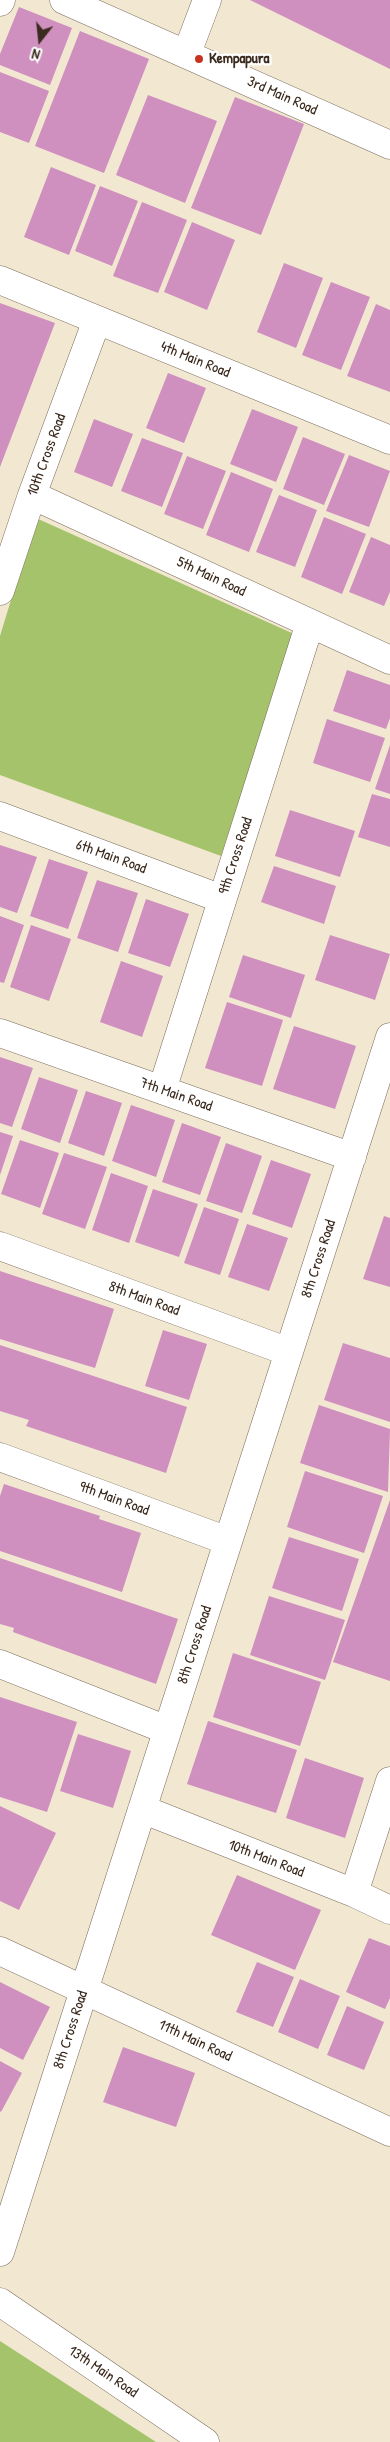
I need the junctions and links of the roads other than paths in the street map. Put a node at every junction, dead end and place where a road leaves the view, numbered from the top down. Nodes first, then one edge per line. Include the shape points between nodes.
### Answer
1 (64, 0) edge
2 (207, 0) edge
3 (187, 53) junction
4 (390, 144) edge
5 (0, 280) edge
6 (97, 320) junction
7 (390, 440) edge
8 (32, 494) junction
9 (0, 591) edge
10 (310, 622) junction
11 (390, 660) edge
12 (0, 816) edge
13 (222, 899) junction
14 (0, 1032) edge
15 (390, 1037) edge
16 (162, 1090) junction
17 (352, 1157) junction
18 (0, 1246) edge
19 (289, 1352) junction
20 (0, 1456) edge
21 (228, 1541) junction
22 (0, 1664) edge
23 (167, 1730) junction
24 (390, 1781) edge
25 (142, 1809) junction
26 (354, 1893) junction
27 (390, 1910) edge
28 (0, 1951) edge
29 (84, 1990) junction
30 (390, 2132) edge
31 (0, 2252) edge
32 (0, 2302) edge
33 (205, 2442) edge

1 - 3 street, 3rd Main Road
2 - 3 street
3 - 4 street, 3rd Main Road
5 - 6 street, 4th Main Road
6 - 7 street, 4th Main Road
6 - 8 street, 10th Cross Road
8 - 9 street, 10th Cross Road
8 - 10 street, 5th Main Road
10 - 11 street, 5th Main Road
10 - 13 street, 9th Cross Road
12 - 13 street, 6th Main Road
13 - 16 street, 9th Cross Road
14 - 16 street, 7th Main Road
15 - 17 street, 8th Cross Road
16 - 17 street, 7th Main Road
17 - 19 street, 8th Cross Road
18 - 19 street, 8th Main Road
19 - 21 street, 8th Cross Road
20 - 21 street, 9th Main Road
21 - 23 street, 8th Cross Road
22 - 23 street
23 - 25 street, 8th Cross Road
24 - 26 street
25 - 26 street, 10th Main Road
25 - 29 street, 8th Cross Road
26 - 27 street, 10th Main Road
28 - 29 street, 11th Main Road
29 - 30 street, 11th Main Road
29 - 31 street, 8th Cross Road
32 - 33 street, 13th Main Road

